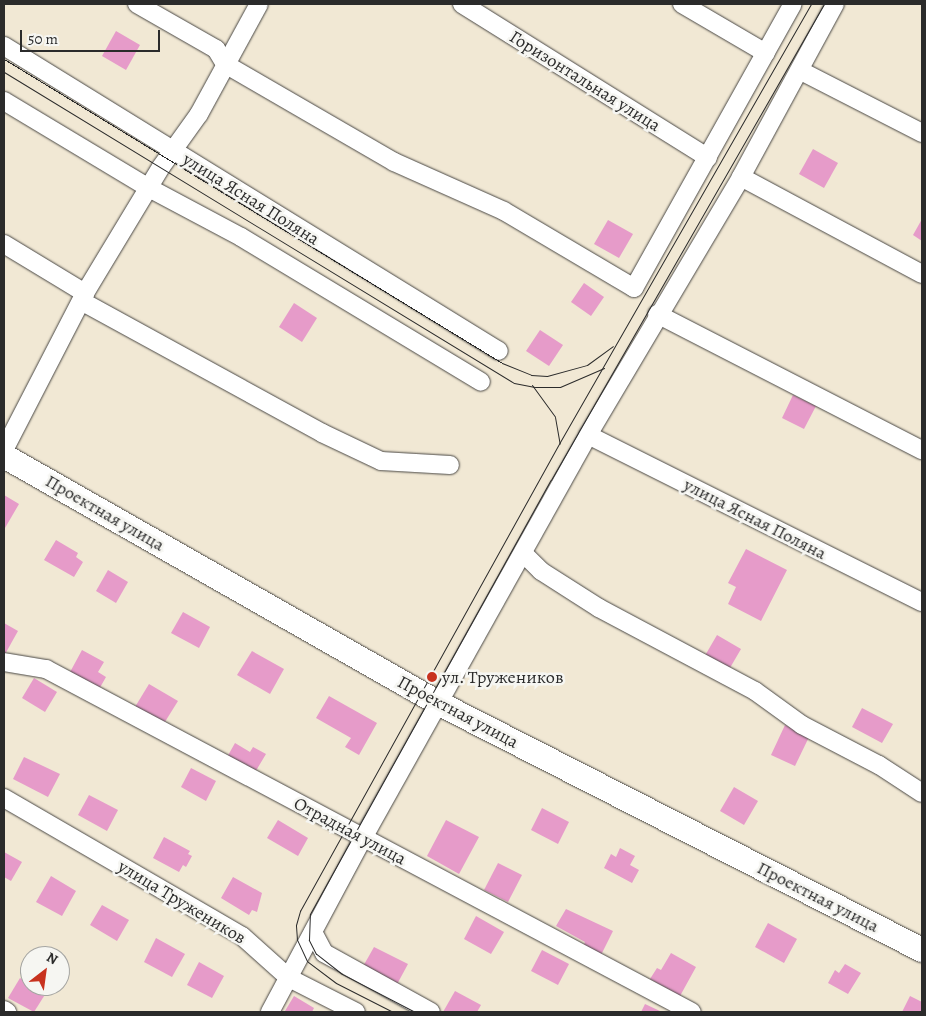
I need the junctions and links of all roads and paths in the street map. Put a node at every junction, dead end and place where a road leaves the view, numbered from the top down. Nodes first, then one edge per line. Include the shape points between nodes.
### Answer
1 (137, 4) edge
2 (259, 4) edge
3 (462, 4) edge
4 (682, 4) edge
5 (793, 4) edge
6 (834, 4) edge
7 (4, 46) edge
8 (766, 53) junction
9 (225, 64) junction
10 (801, 71) junction
11 (4, 101) edge
12 (922, 133) edge
13 (174, 152) junction
14 (708, 158) junction
15 (741, 177) junction
16 (148, 188) junction
17 (4, 244) edge
18 (922, 274) edge
19 (84, 298) junction
20 (657, 314) junction
21 (499, 352) dead end
22 (481, 382) dead end
23 (588, 435) junction
24 (4, 450) edge
25 (922, 450) edge
26 (4, 456) edge
27 (450, 465) dead end
28 (524, 554) junction
29 (922, 602) edge
30 (4, 662) edge
31 (440, 704) junction
32 (922, 793) edge
33 (4, 798) edge
34 (363, 838) junction
35 (313, 932) junction
36 (922, 950) edge
37 (289, 978) junction
38 (270, 1012) edge
39 (356, 1012) edge
40 (430, 1012) edge
41 (692, 1012) edge

1 - 9 street via 216,49
2 - 9 street
3 - 14 street, Горизонтальная улица
4 - 8 street
5 - 8 street
6 - 10 street
7 - 13 street, улица Ясная Поляна
8 - 14 street
9 - 13 street via 199,114
9 - 14 street via 394,162 504,212 634,288
10 - 12 street
10 - 15 street
11 - 16 street, улица Ясная Поляна
13 - 16 street via 167,157
13 - 21 street, улица Ясная Поляна
15 - 18 street
15 - 20 street
16 - 19 street
16 - 22 street, улица Ясная Поляна via 241,237
17 - 19 street
19 - 24 street
19 - 27 street via 322,433 380,461
20 - 23 street
20 - 25 street
23 - 28 street
23 - 29 street, улица Ясная Поляна
26 - 31 main road, Проектная улица
28 - 31 street
28 - 32 street via 541,572 599,608 755,691 802,724 879,765
30 - 34 street, Отрадная улица via 46,669
31 - 34 street
31 - 36 main road, Проектная улица
33 - 37 street, улица Тружеников via 242,936
34 - 35 street
34 - 41 street, Отрадная улица
35 - 37 street
35 - 40 street via 324,953
37 - 38 street
37 - 39 street, улица Тружеников

